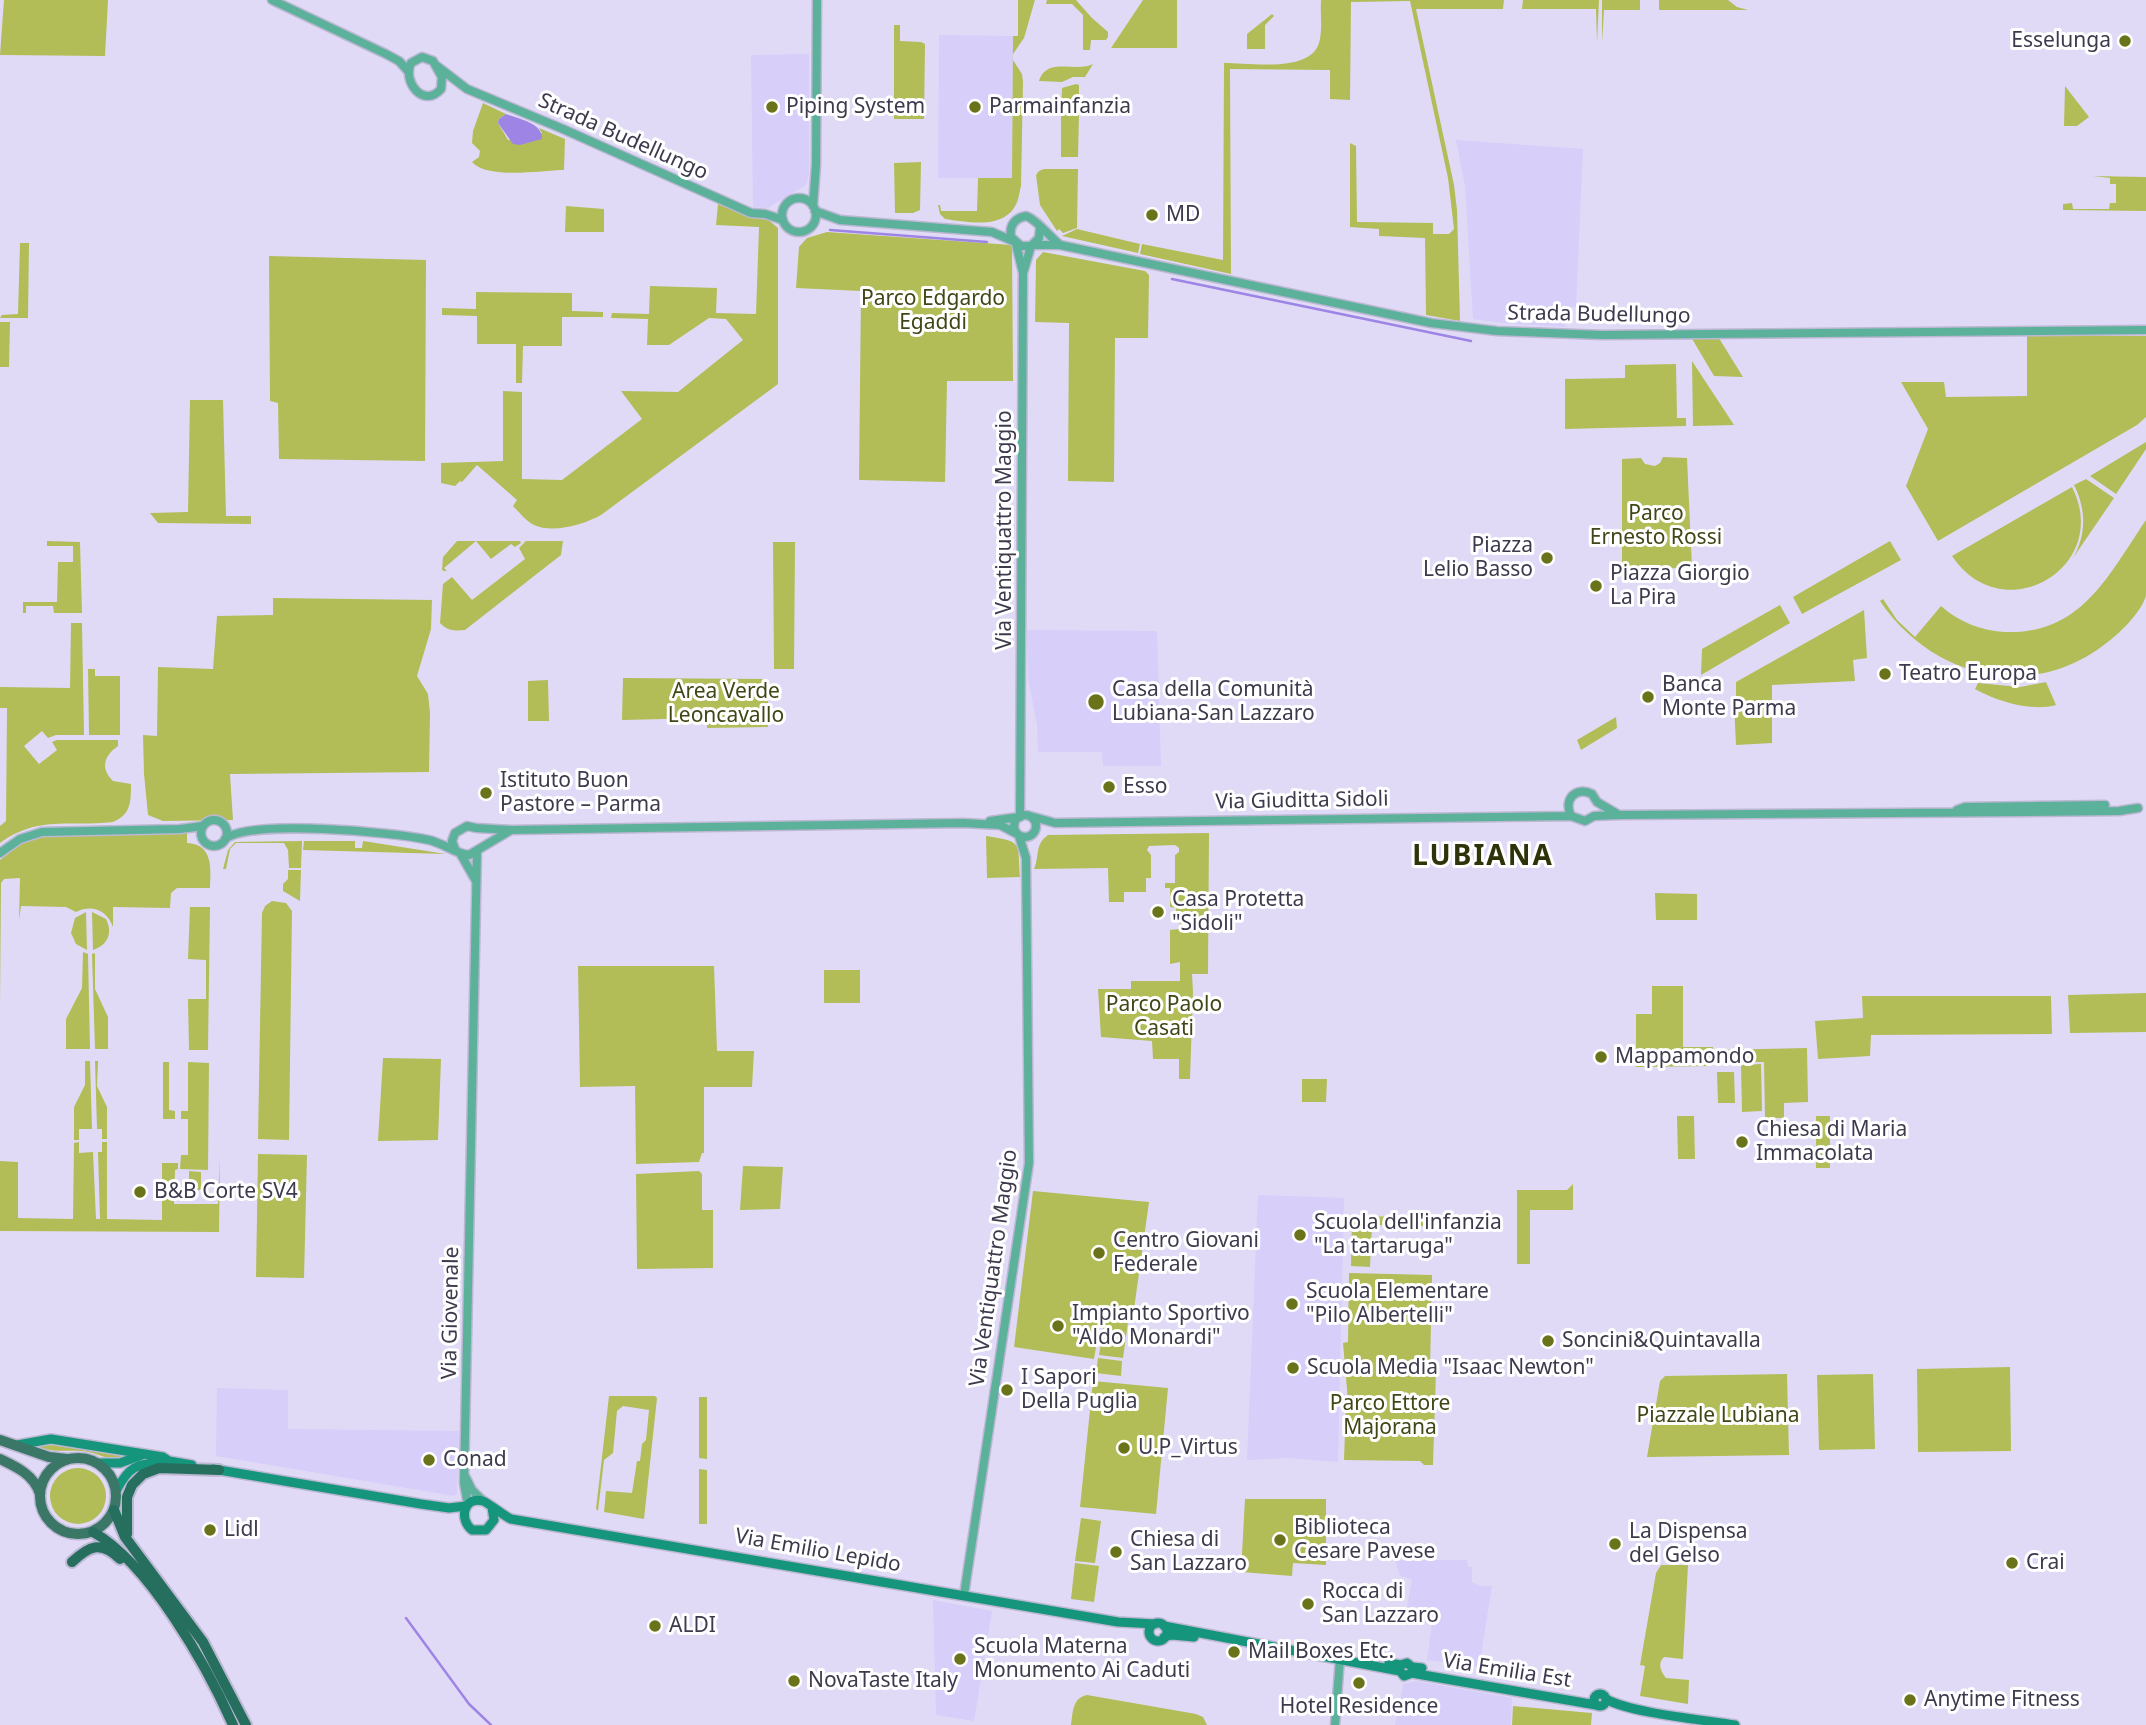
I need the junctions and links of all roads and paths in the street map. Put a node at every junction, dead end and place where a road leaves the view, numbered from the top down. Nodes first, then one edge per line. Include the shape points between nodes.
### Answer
1 (272, 0) edge
2 (817, 0) edge
3 (386, 54) junction
4 (422, 57) junction
5 (437, 66) junction
6 (408, 71) junction
7 (443, 85) junction
8 (467, 89) junction
9 (816, 177) junction
10 (800, 199) junction
11 (784, 208) junction
12 (814, 208) junction
13 (765, 214) junction
14 (783, 220) junction
15 (840, 220) junction
16 (1013, 223) junction
17 (814, 224) junction
18 (1040, 228) junction
19 (992, 232) junction
20 (1015, 243) junction
21 (1032, 245) junction
22 (1060, 245) junction
23 (1023, 273) junction
24 (2146, 330) edge
25 (1597, 802) junction
26 (2142, 808) edge
27 (1570, 811) junction
28 (1619, 815) junction
29 (1594, 816) junction
30 (1024, 817) junction
31 (963, 823) junction
32 (1055, 823) junction
33 (203, 826) junction
34 (225, 827) junction
35 (476, 828) junction
36 (180, 829) junction
37 (266, 830) junction
38 (510, 830) junction
39 (1033, 834) junction
40 (1018, 835) junction
41 (453, 836) junction
42 (202, 839) junction
43 (225, 839) junction
44 (432, 841) junction
45 (478, 850) junction
46 (458, 851) junction
47 (0, 853) edge
48 (1026, 858) junction
49 (477, 883) junction
50 (0, 1440) edge
51 (12, 1444) junction
52 (144, 1455) junction
53 (71, 1458) junction
54 (0, 1459) edge
55 (169, 1461) junction
56 (99, 1463) junction
57 (219, 1470) junction
58 (465, 1476) junction
59 (116, 1491) junction
60 (40, 1495) junction
61 (487, 1504) junction
62 (425, 1505) junction
63 (467, 1506) junction
64 (114, 1510) junction
65 (463, 1518) junction
66 (511, 1519) junction
67 (492, 1524) junction
68 (93, 1532) junction
69 (132, 1546) junction
70 (72, 1562) dead end
71 (156, 1595) junction
72 (964, 1595) junction
73 (1118, 1622) junction
74 (1160, 1625) junction
75 (1150, 1635) junction
76 (1164, 1637) junction
77 (1223, 1639) junction
78 (1342, 1658) junction
79 (233, 1725) edge
80 (246, 1725) edge
81 (1335, 1725) edge
82 (1735, 1725) edge

1 - 3 street, Strada Budellungo
2 - 9 street
3 - 4 street, Strada Budellungo
3 - 6 street, Strada Budellungo
4 - 5 street, Strada Budellungo
4 - 6 street via 412,61
5 - 7 street
5 - 8 street, Strada Budellungo
6 - 7 street, Strada Budellungo via 421,95 433,96
7 - 8 street, Strada Budellungo
8 - 13 street, Strada Budellungo via 751,213
9 - 10 street
9 - 12 street
10 - 11 street
10 - 12 street, Strada Budellungo
11 - 13 street
11 - 14 street
12 - 15 street, Strada Budellungo
12 - 17 street
13 - 14 street, Strada Budellungo
14 - 17 street, Strada Budellungo via 796,232
15 - 17 street, Strada Budellungo
15 - 19 street, Strada Budellungo
16 - 18 street, Strada Budellungo via 1026,216
16 - 19 street, Strada Budellungo
16 - 20 street via 1010,232
18 - 21 street
18 - 22 street, Strada Budellungo
19 - 20 street, Strada Budellungo
20 - 21 street, Strada Budellungo
20 - 23 street, Via Ventiquattro Maggio
21 - 22 street, Strada Budellungo
21 - 23 street, Via Ventiquattro Maggio
22 - 24 street, Strada Budellungo via 1431,323 1497,331 1602,335
23 - 30 street, Via Ventiquattro Maggio
25 - 27 street, Via Giuditta Sidoli via 1592,794 1580,791 1571,797
25 - 28 street, Via Giuditta Sidoli
25 - 29 street
26 - 28 street, Via Giuditta Sidoli via 1990,806 1955,811
27 - 29 street, Via Giuditta Sidoli via 1580,821
27 - 32 street, Via Giuditta Sidoli via 1549,816
28 - 29 street, Via Giuditta Sidoli
30 - 31 street, Via Giuditta Sidoli
30 - 32 street, Via Giuditta Sidoli
30 - 39 street via 1036,825
30 - 40 street via 1014,827
31 - 38 street, Via Giuditta Sidoli
31 - 40 street, Via Giuditta Sidoli via 1000,825
32 - 39 street, Via Giuditta Sidoli
33 - 34 street, Via Giuditta Sidoli via 212,820
33 - 36 street, Via Giuditta Sidoli
33 - 42 street
34 - 37 street, Via Giuditta Sidoli
34 - 43 street
35 - 38 street, Via Giuditta Sidoli
35 - 41 street, Via Giuditta Sidoli via 462,827
35 - 45 street via 482,840
36 - 42 street, Via Giuditta Sidoli
36 - 47 street, Via Giuditta Sidoli via 42,832 20,839
37 - 43 street, Via Giuditta Sidoli via 236,833
37 - 44 street, Via Giuditta Sidoli via 357,830
38 - 45 street, Via Giuditta Sidoli
39 - 40 street, Via Giuditta Sidoli via 1026,838
39 - 48 street, Via Ventiquattro Maggio
40 - 48 street, Via Ventiquattro Maggio
41 - 44 street, Via Giuditta Sidoli
41 - 46 street
42 - 43 street, Via Giuditta Sidoli via 213,846
44 - 46 street, Via Giuditta Sidoli
45 - 46 street, Via Giuditta Sidoli via 469,855
45 - 49 street, Via Giovenale
46 - 49 street
48 - 72 street, Via Ventiquattro Maggio via 1029,1163
49 - 58 street, Via Giovenale
50 - 51 main road
51 - 52 main road via 51,1439
51 - 53 main road via 54,1458
52 - 55 main road
52 - 56 main road
53 - 56 main road
53 - 60 main road via 51,1469
54 - 60 main road via 28,1475
55 - 57 main road
55 - 59 main road via 137,1465
56 - 59 main road via 111,1476
57 - 62 main road
57 - 69 highway via 157,1468 138,1478 127,1503 126,1529
58 - 61 street
58 - 63 street, Via Giovenale
59 - 64 main road
60 - 68 main road via 43,1512 54,1526 71,1534
61 - 63 main road
61 - 66 main road
61 - 67 main road via 495,1516
62 - 63 main road
62 - 65 main road
63 - 65 main road
64 - 68 main road
64 - 69 highway
65 - 67 main road via 468,1528 477,1532
66 - 67 main road
66 - 72 main road, Via Emilio Lepido
68 - 71 highway via 116,1546
69 - 80 highway via 204,1642
70 - 71 highway via 88,1549 108,1550
71 - 79 highway via 194,1650
72 - 73 main road, Via Emilio Lepido
73 - 74 main road, Via Emilio Lepido
73 - 75 main road, Via Emilio Lepido
74 - 75 main road via 1151,1627
74 - 76 main road via 1166,1630
74 - 77 main road, Via Emilio Lepido
75 - 76 main road, Via Emilio Lepido via 1155,1640
76 - 77 main road, Via Emilio Lepido
77 - 78 main road, Via Emilio Lepido
78 - 81 street
78 - 82 main road, Via Emilia Est via 1400,1668 1407,1663 1412,1670

